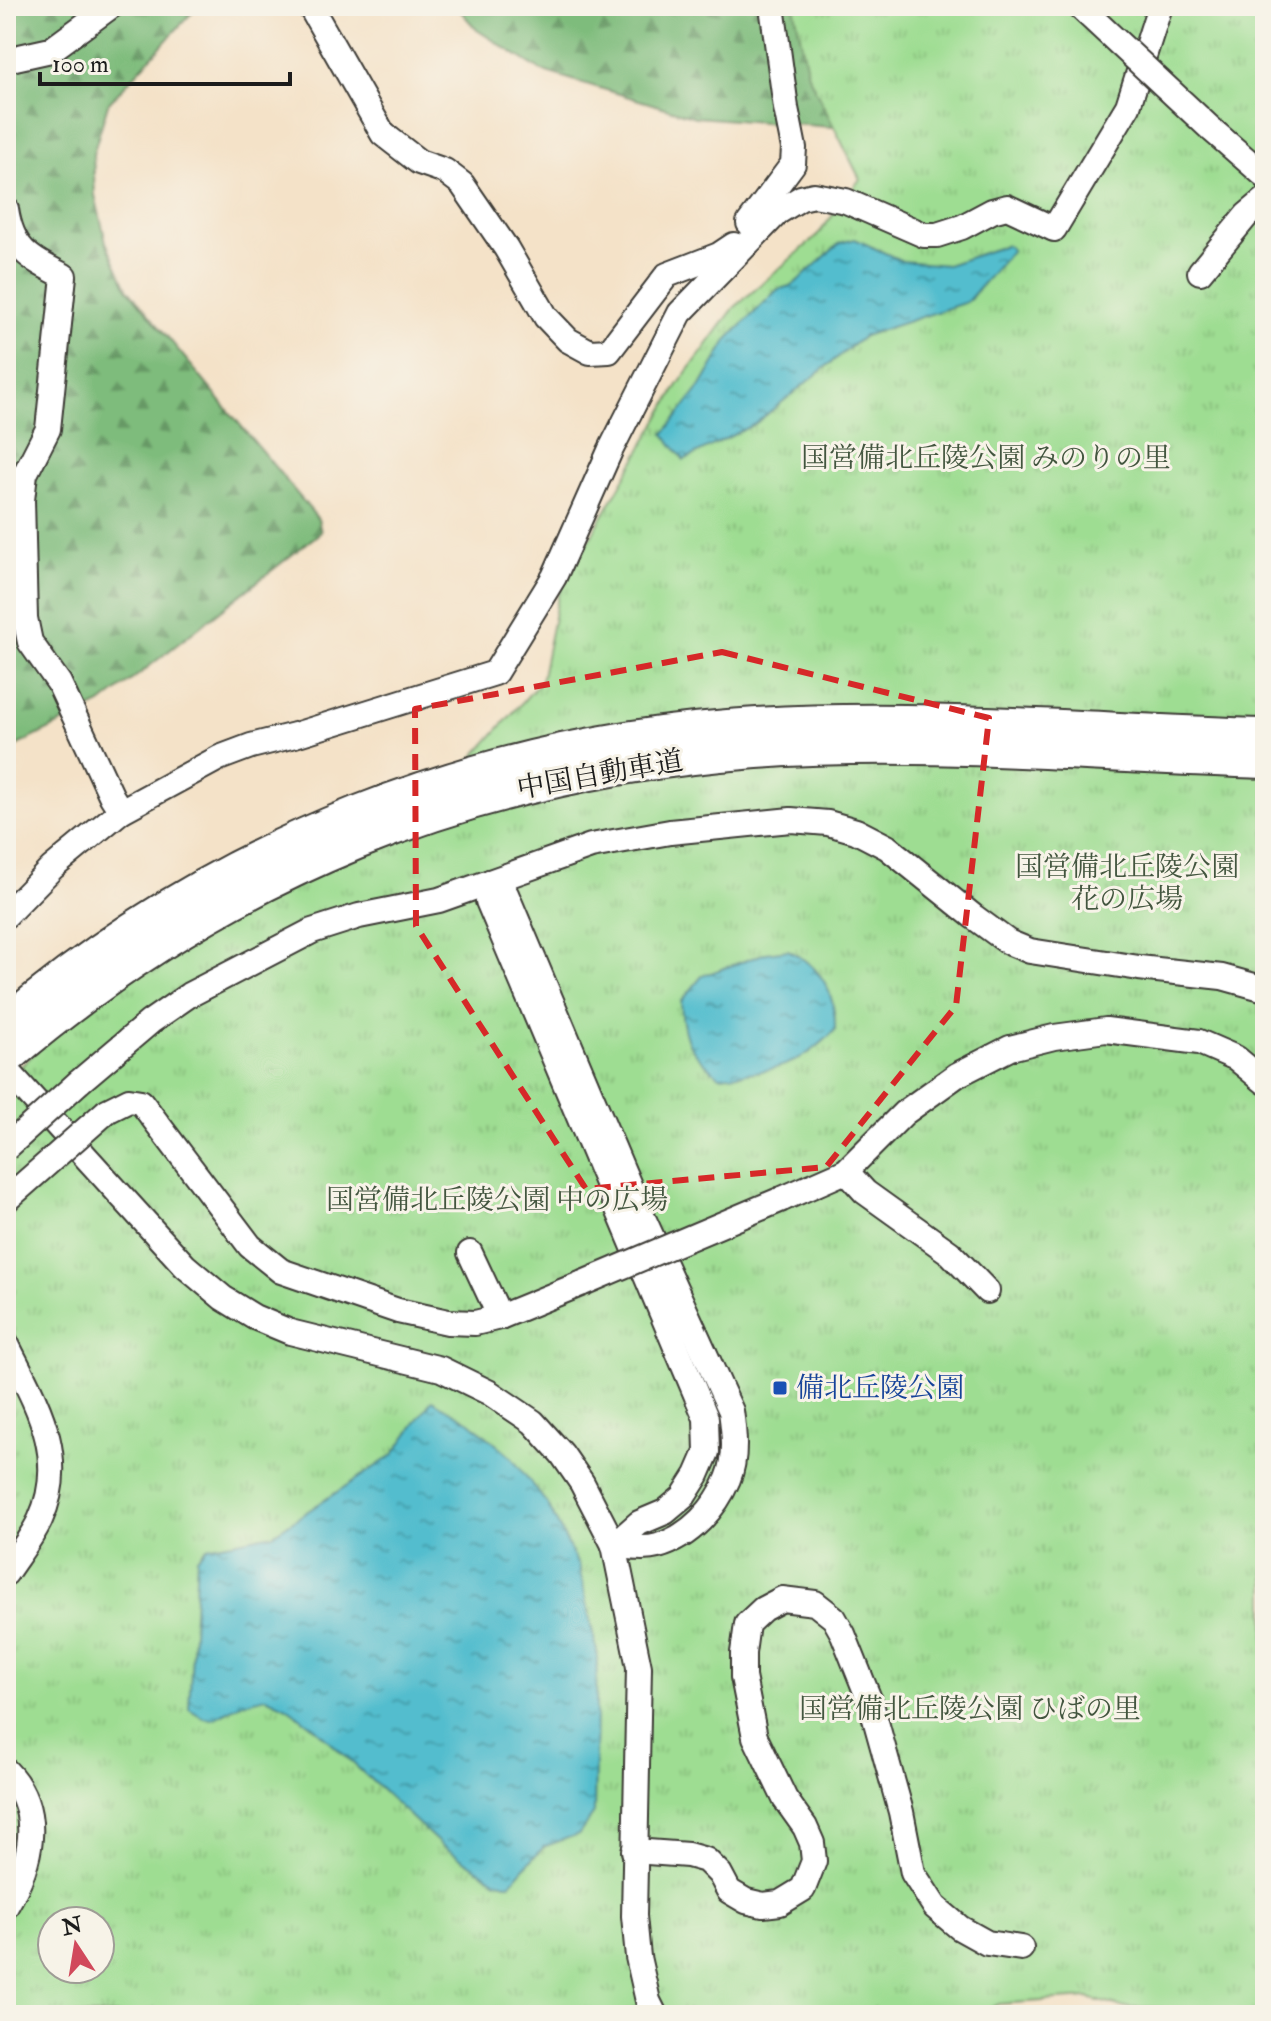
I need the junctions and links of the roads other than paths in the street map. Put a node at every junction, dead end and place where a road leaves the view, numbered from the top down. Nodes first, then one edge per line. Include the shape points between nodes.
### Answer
1 (111, 6) edge
2 (310, 6) edge
3 (772, 6) edge
4 (1079, 6) edge
5 (1160, 6) edge
6 (93, 14) edge
7 (6, 60) edge
8 (1265, 176) edge
9 (1265, 200) edge
10 (6, 209) edge
11 (733, 251) junction
12 (1200, 272) dead end
13 (1265, 736) edge
14 (1265, 761) edge
15 (121, 811) junction
16 (490, 882) junction
17 (6, 915) edge
18 (1265, 989) edge
19 (28, 1016) edge
20 (6, 1058) edge
21 (6, 1069) edge
22 (1265, 1082) edge
23 (6, 1148) edge
24 (846, 1171) junction
25 (6, 1200) edge
26 (470, 1253) dead end
27 (987, 1291) dead end
28 (500, 1317) junction
29 (6, 1343) edge
30 (614, 1545) junction
31 (6, 1573) edge
32 (6, 1771) edge
33 (634, 1851) junction
34 (6, 1906) edge
35 (1021, 1948) dead end
36 (655, 2015) edge

1 - 6 street
2 - 11 street via 383,134 419,162 462,184 546,317 568,340 590,352 609,351 667,275
3 - 11 street via 793,164
4 - 8 street, bridge
5 - 11 street via 1128,106 1054,229 1007,207 950,232 924,235 846,201 814,195 786,205
6 - 7 street via 51,50
9 - 12 street
10 - 15 street via 19,248 64,276 48,429 25,474 23,577 30,642 59,683
11 - 15 street via 680,313 554,577 495,673 251,746
13 - 19 highway, 中国自動車道 via 842,722 669,733 564,750 464,775 363,809 271,851 110,946
14 - 19 highway, 中国自動車道 via 840,748 756,751 567,776 371,834 281,875 195,921 122,969
15 - 17 street via 52,868
16 - 18 street via 591,846 670,832 791,820 828,823 887,847 1008,942 1030,951 1222,977
16 - 23 street, bridge via 312,931 189,995 150,1022
16 - 30 street via 488,901 706,1418 707,1452 683,1497
19 - 20 highway, 中国自動車道
21 - 30 street via 185,1266 223,1298 290,1332 441,1369 533,1422 582,1483
22 - 24 street via 1236,1058 1199,1042 1106,1030 1054,1037 1010,1048 957,1075 904,1113
24 - 27 street via 865,1192 950,1253
24 - 28 street, bridge
25 - 28 street, bridge via 107,1111 129,1100 141,1102 250,1246 281,1271 398,1311 448,1322
26 - 28 street
29 - 31 street via 51,1446 50,1482 40,1519
30 - 33 street via 639,1667
32 - 34 street via 22,1793 31,1841 26,1866
33 - 35 street via 706,1860 729,1891 763,1905 780,1903 803,1889 814,1861 812,1843 755,1737 743,1653 747,1624 763,1609 782,1599 815,1603 834,1618 843,1634 871,1704 913,1873 935,1907 960,1928 987,1943
33 - 36 street via 638,1957

